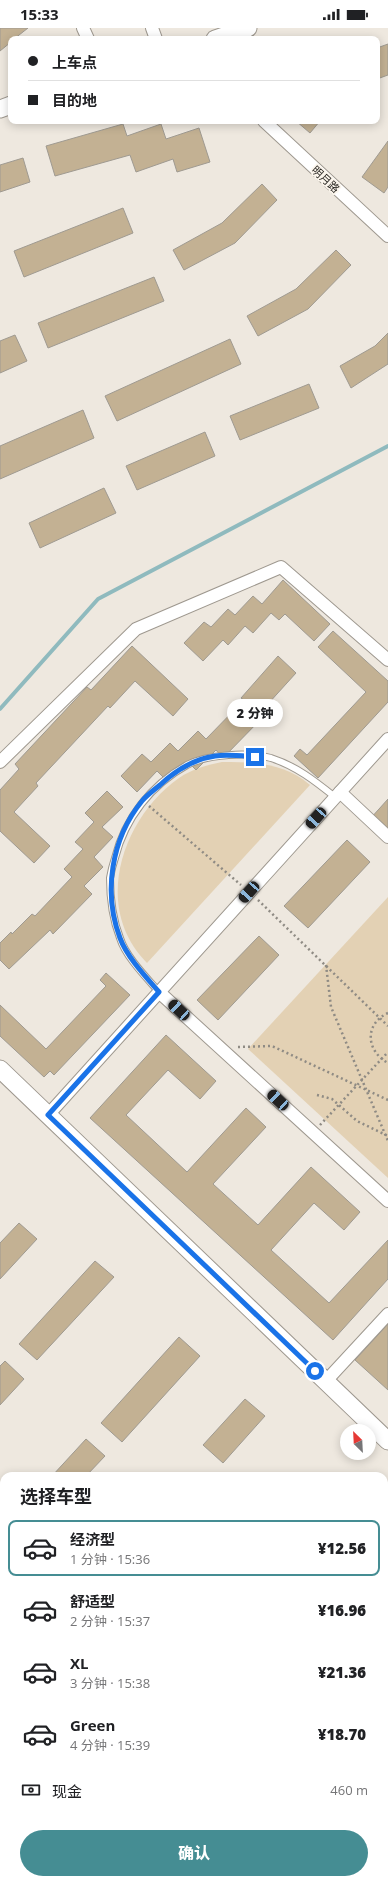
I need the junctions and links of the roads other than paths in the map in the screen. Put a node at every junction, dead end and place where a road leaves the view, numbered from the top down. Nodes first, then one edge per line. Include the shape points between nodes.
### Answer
1 (248, 28) edge
2 (224, 36) edge
3 (267, 124) edge
4 (388, 236) edge
5 (388, 660) edge
6 (388, 739) edge
7 (0, 762) edge
8 (337, 795) junction
9 (388, 836) edge
10 (159, 992) junction
11 (0, 1069) edge
12 (48, 1115) junction
13 (388, 1201) edge
14 (388, 1314) edge
15 (326, 1381) junction
16 (388, 1441) edge

1 - 2 street
3 - 4 street, 明月路
5 - 7 street via 281,567 136,629
6 - 8 street
8 - 9 street
8 - 10 street
8 - 10 lane via 292,766 269,758 215,756 188,764 142,801 128,823 118,847 110,877 111,904 120,939 138,967
10 - 12 street
10 - 13 street
11 - 12 street
12 - 15 street
14 - 15 street
15 - 16 street

